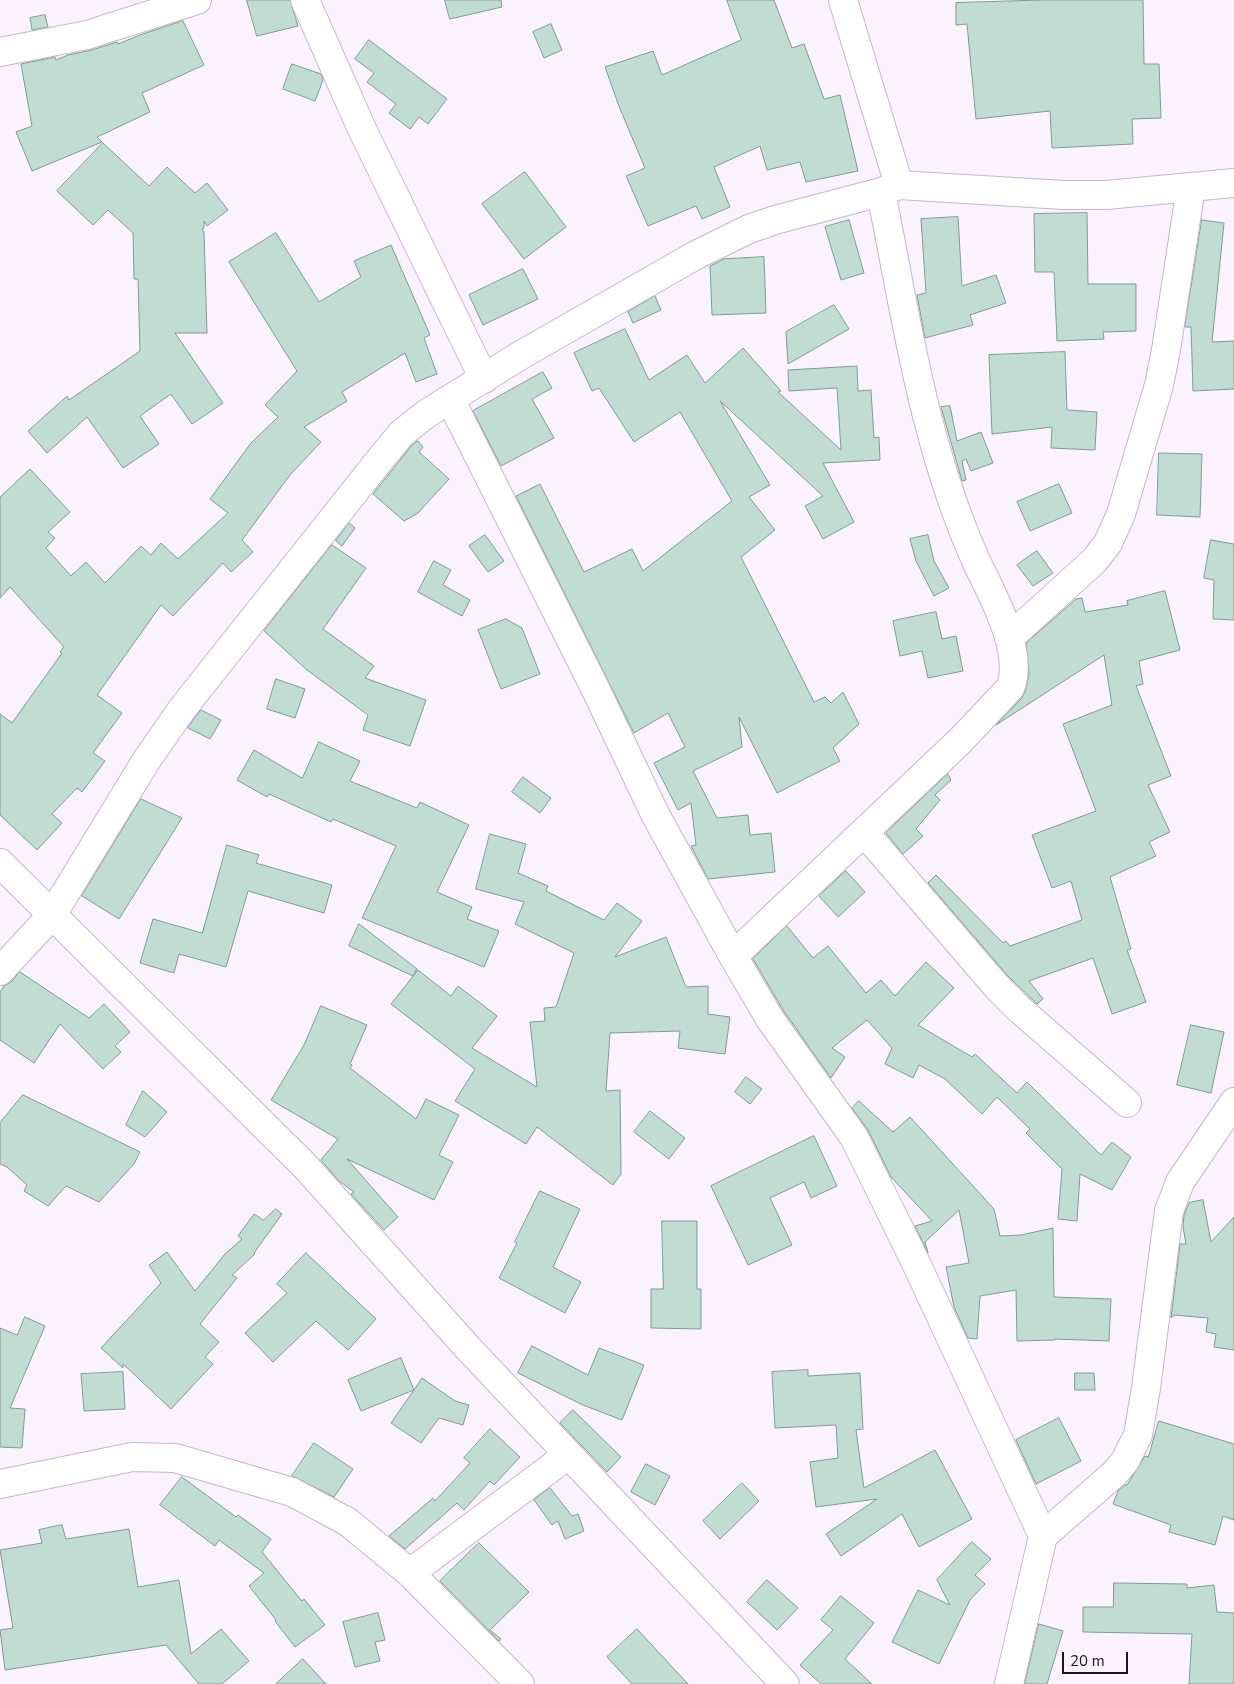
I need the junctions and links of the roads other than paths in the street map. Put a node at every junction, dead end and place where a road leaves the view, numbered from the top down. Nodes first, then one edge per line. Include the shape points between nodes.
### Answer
1 (197, 0) edge
2 (305, 0) edge
3 (843, 0) edge
4 (0, 52) edge
5 (1234, 182) edge
6 (1191, 186) junction
7 (890, 189) junction
8 (484, 378) junction
9 (450, 399) junction
10 (1009, 638) junction
11 (864, 832) junction
12 (0, 863) edge
13 (52, 915) junction
14 (733, 956) junction
15 (0, 971) edge
16 (1234, 1102) edge
17 (1127, 1103) dead end
18 (568, 1455) junction
19 (0, 1484) edge
20 (1043, 1536) junction
21 (410, 1573) junction
22 (520, 1684) edge
23 (785, 1684) edge
24 (1009, 1684) edge

1 - 4 street via 86,35
2 - 8 street via 361,127
3 - 7 street
5 - 6 street
6 - 7 street via 1106,195
6 - 10 street via 1161,376 1120,514 1108,543 1094,561
7 - 8 street via 749,229 696,255
7 - 10 street via 926,418 962,530
8 - 9 street
9 - 13 street via 401,434 182,709
9 - 14 street via 655,814
10 - 11 street via 1013,662 1010,688 960,741
11 - 14 street
11 - 17 street via 997,987
12 - 13 street
13 - 15 street
13 - 18 street via 305,1166
14 - 20 street via 770,1019 854,1137
16 - 20 street via 1180,1182 1169,1211 1138,1435 1125,1461 1114,1474
18 - 21 street
18 - 23 street
19 - 21 street via 132,1457 175,1458 292,1492 348,1522
20 - 24 street
21 - 22 street

